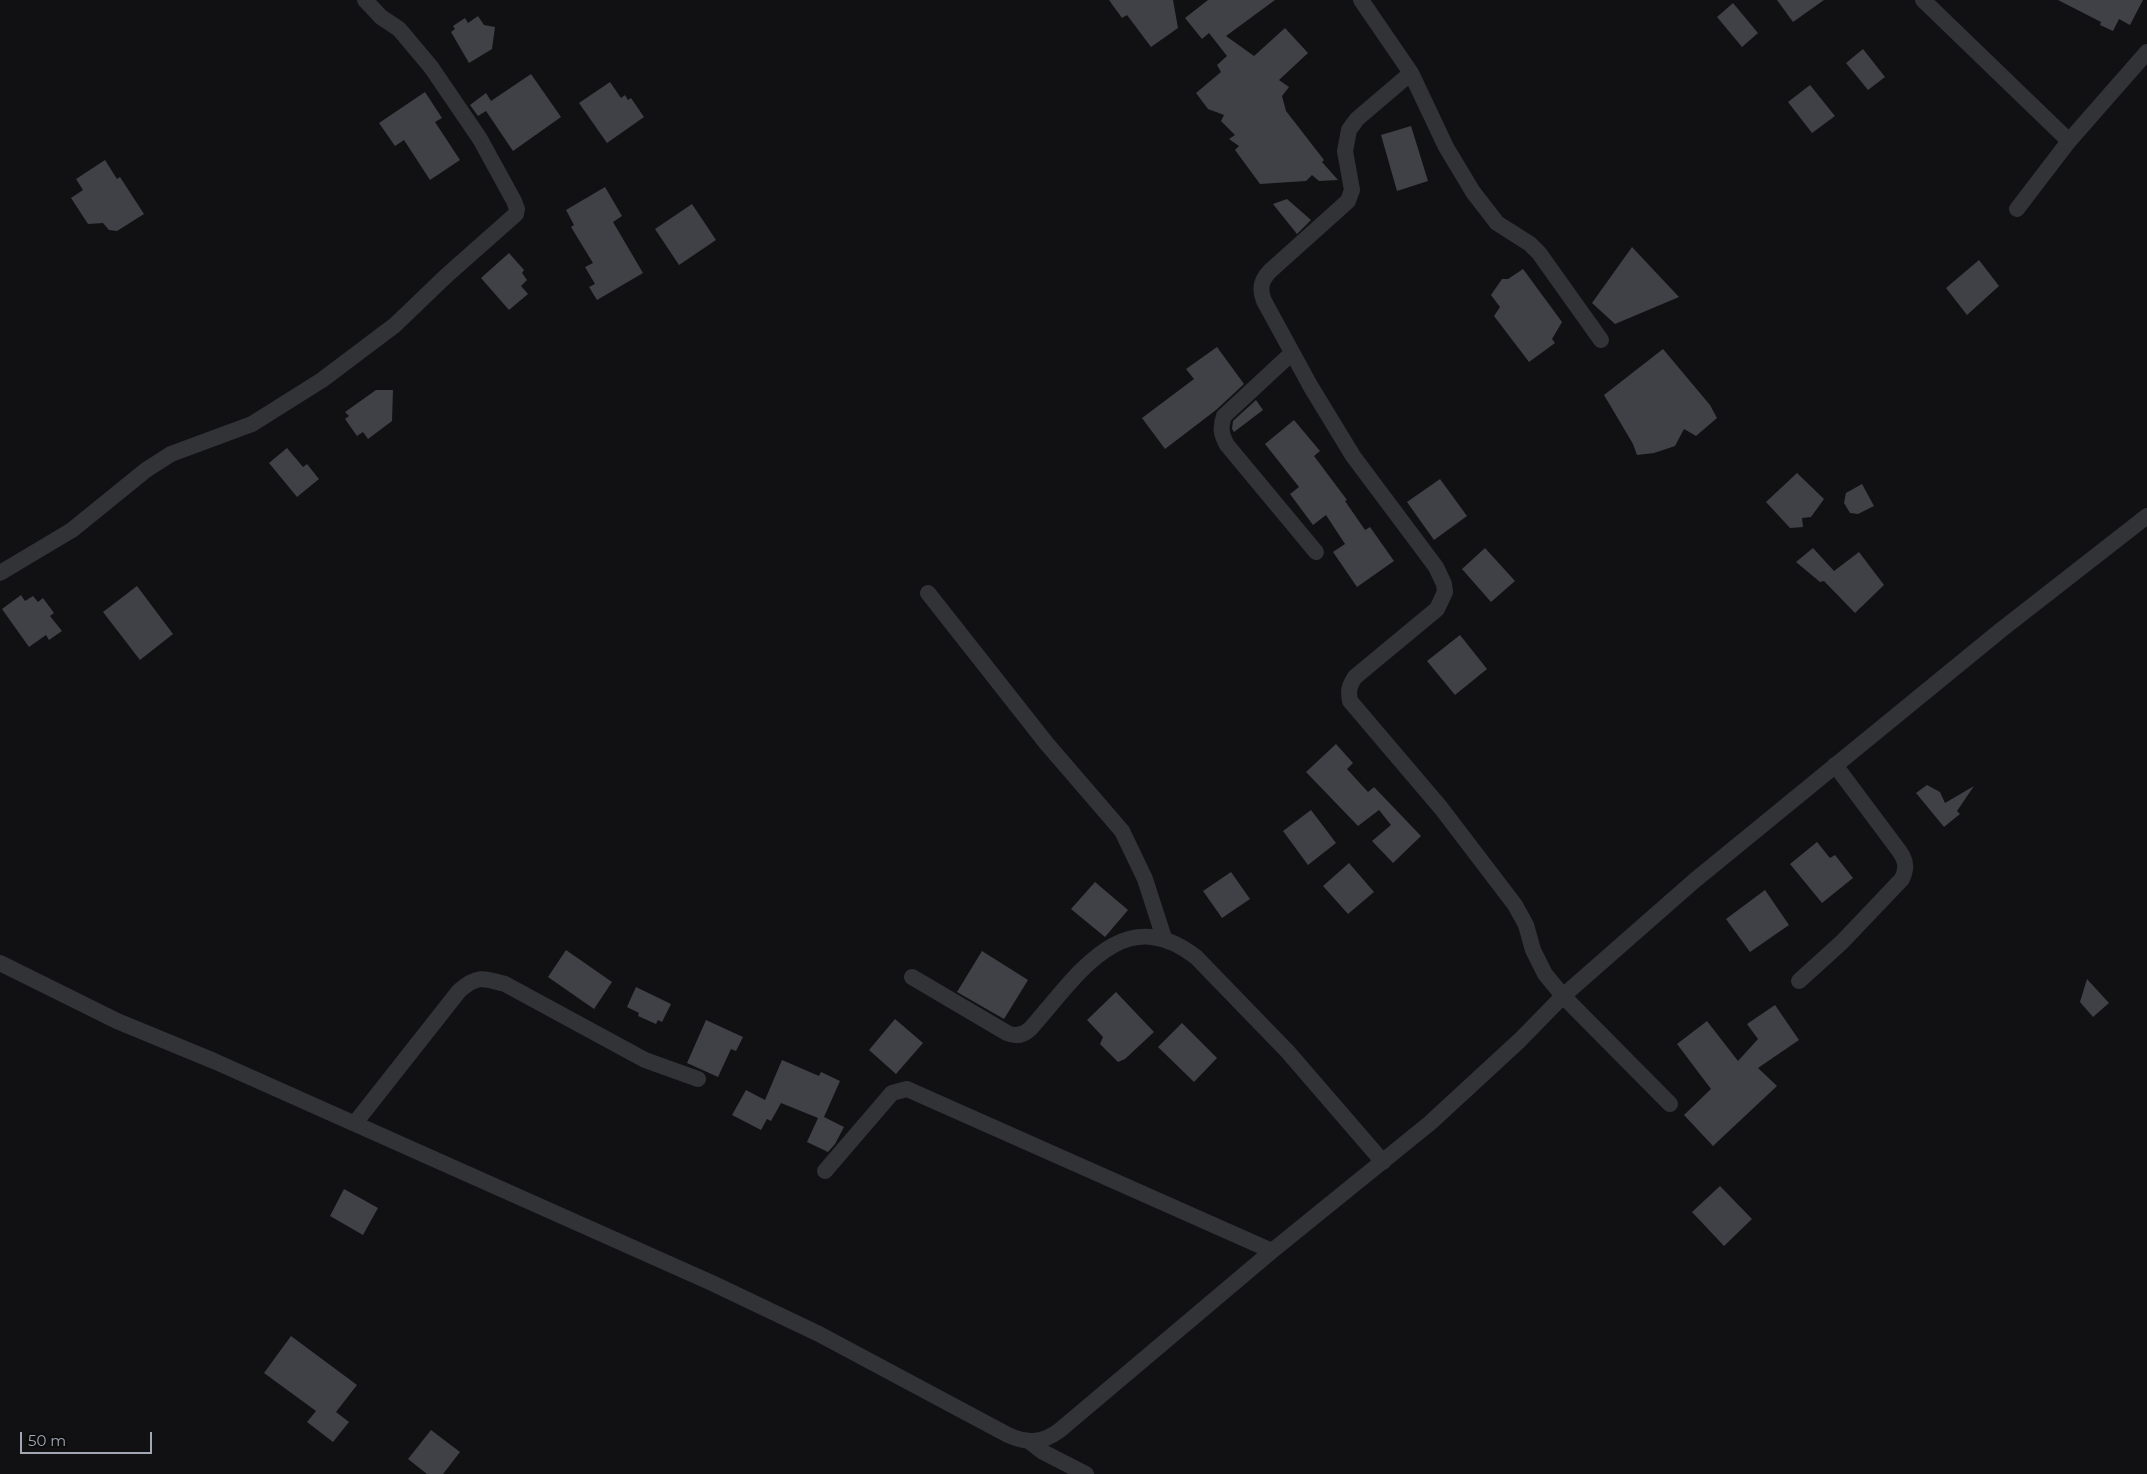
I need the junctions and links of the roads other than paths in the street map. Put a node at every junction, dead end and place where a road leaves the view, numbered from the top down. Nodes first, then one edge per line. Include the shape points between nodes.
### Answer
1 (365, 0) edge
2 (1361, 0) edge
3 (1923, 0) edge
4 (2147, 52) edge
5 (1411, 73) junction
6 (2069, 141) junction
7 (2017, 210) dead end
8 (1601, 340) dead end
9 (1292, 354) junction
10 (2147, 516) edge
11 (1316, 552) dead end
12 (0, 573) edge
13 (928, 593) dead end
14 (1835, 765) junction
15 (1164, 938) junction
16 (0, 963) edge
17 (912, 977) dead end
18 (1799, 981) dead end
19 (1563, 996) junction
20 (698, 1079) dead end
21 (1670, 1104) dead end
22 (355, 1123) junction
23 (1383, 1162) junction
24 (824, 1171) dead end
25 (1272, 1251) junction
26 (1030, 1442) junction
27 (1086, 1474) edge

1 - 12 street via 381,17 399,29 431,67 480,139 514,201 516,214 395,325 322,380 252,424 171,454 146,470 72,530
2 - 5 street
3 - 6 street
4 - 6 street
5 - 8 street via 1446,147 1473,192 1497,224 1539,253
5 - 9 street via 1348,130 1346,151 1352,190 1348,201 1270,271 1262,282 1260,288 1264,302
6 - 7 street
9 - 11 street via 1224,416 1222,436
9 - 19 street via 1352,456 1436,567 1444,584 1445,592 1438,609 1355,677 1348,693 1350,701 1441,808 1515,905 1545,974
10 - 14 street
13 - 15 street via 1041,737 1122,831 1146,879
14 - 18 street via 1900,852 1906,865 1905,872 1872,912
14 - 19 street via 1694,880
15 - 17 street via 1145,936 1109,946 1094,958 1027,1032 1017,1035
15 - 23 street via 1196,957 1288,1052
16 - 22 street via 118,1021
19 - 21 street
19 - 23 street via 1476,1082
20 - 22 street via 645,1060 505,984 475,979 459,992
22 - 26 street via 712,1283 819,1334 1008,1435
23 - 25 street
24 - 25 street via 892,1093 907,1089
25 - 26 street via 1055,1433
26 - 27 street

